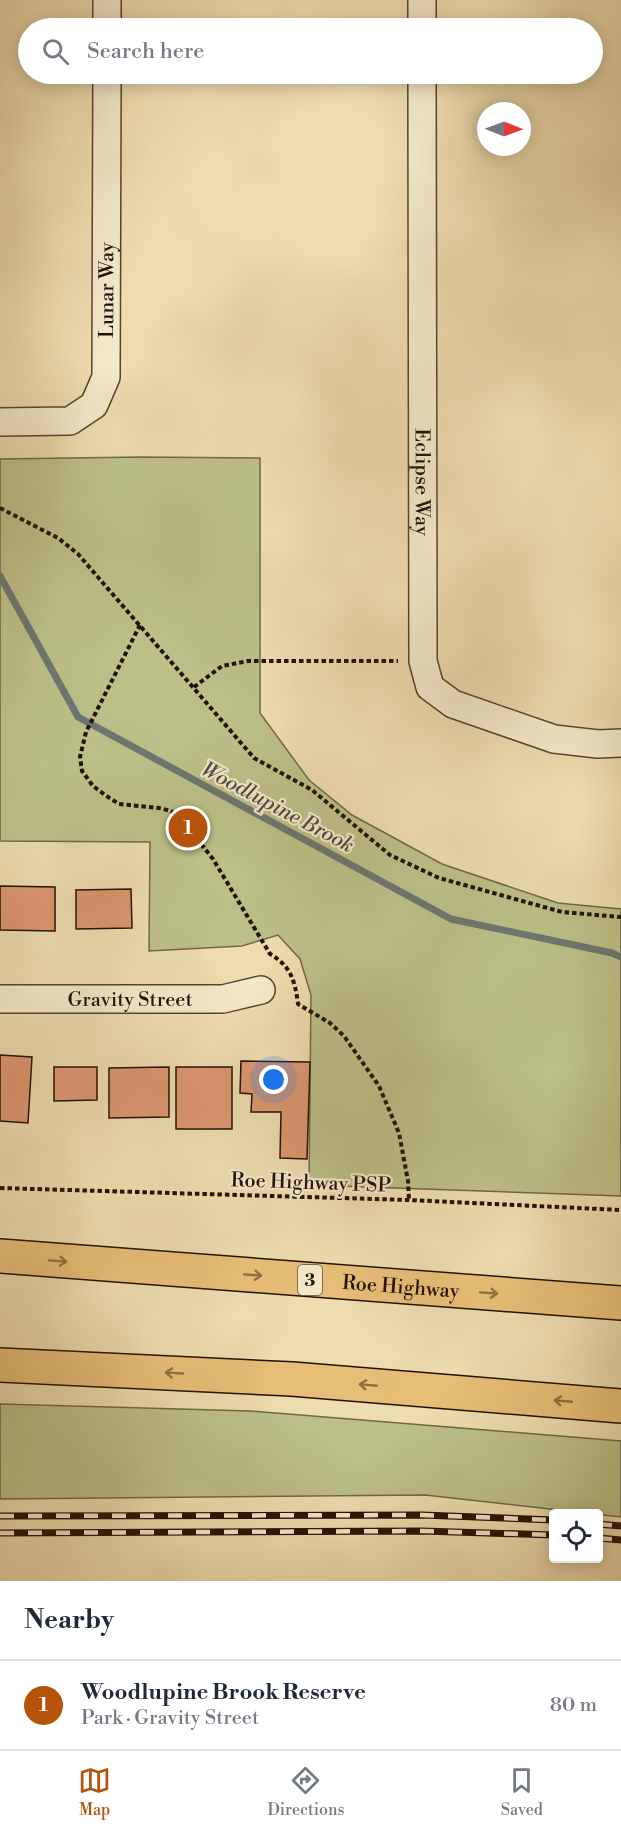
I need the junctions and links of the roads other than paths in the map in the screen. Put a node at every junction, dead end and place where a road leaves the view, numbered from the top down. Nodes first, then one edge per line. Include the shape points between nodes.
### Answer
1 (107, 0) edge
2 (422, 0) edge
3 (107, 18) edge
4 (422, 18) edge
5 (107, 84) edge
6 (422, 84) edge
7 (0, 422) edge
8 (621, 743) edge
9 (261, 990) dead end
10 (0, 999) edge
11 (0, 1256) edge
12 (621, 1303) edge
13 (0, 1365) edge
14 (621, 1406) edge

1 - 3 street
2 - 4 street
5 - 7 street, Lunar Way via 106,377 94,405 70,422
6 - 8 street, Eclipse Way via 423,661 430,687 453,704 554,739
9 - 10 street, Gravity Street via 223,999
11 -> 12 highway, Roe Highway / 3
14 -> 13 highway via 292,1379

